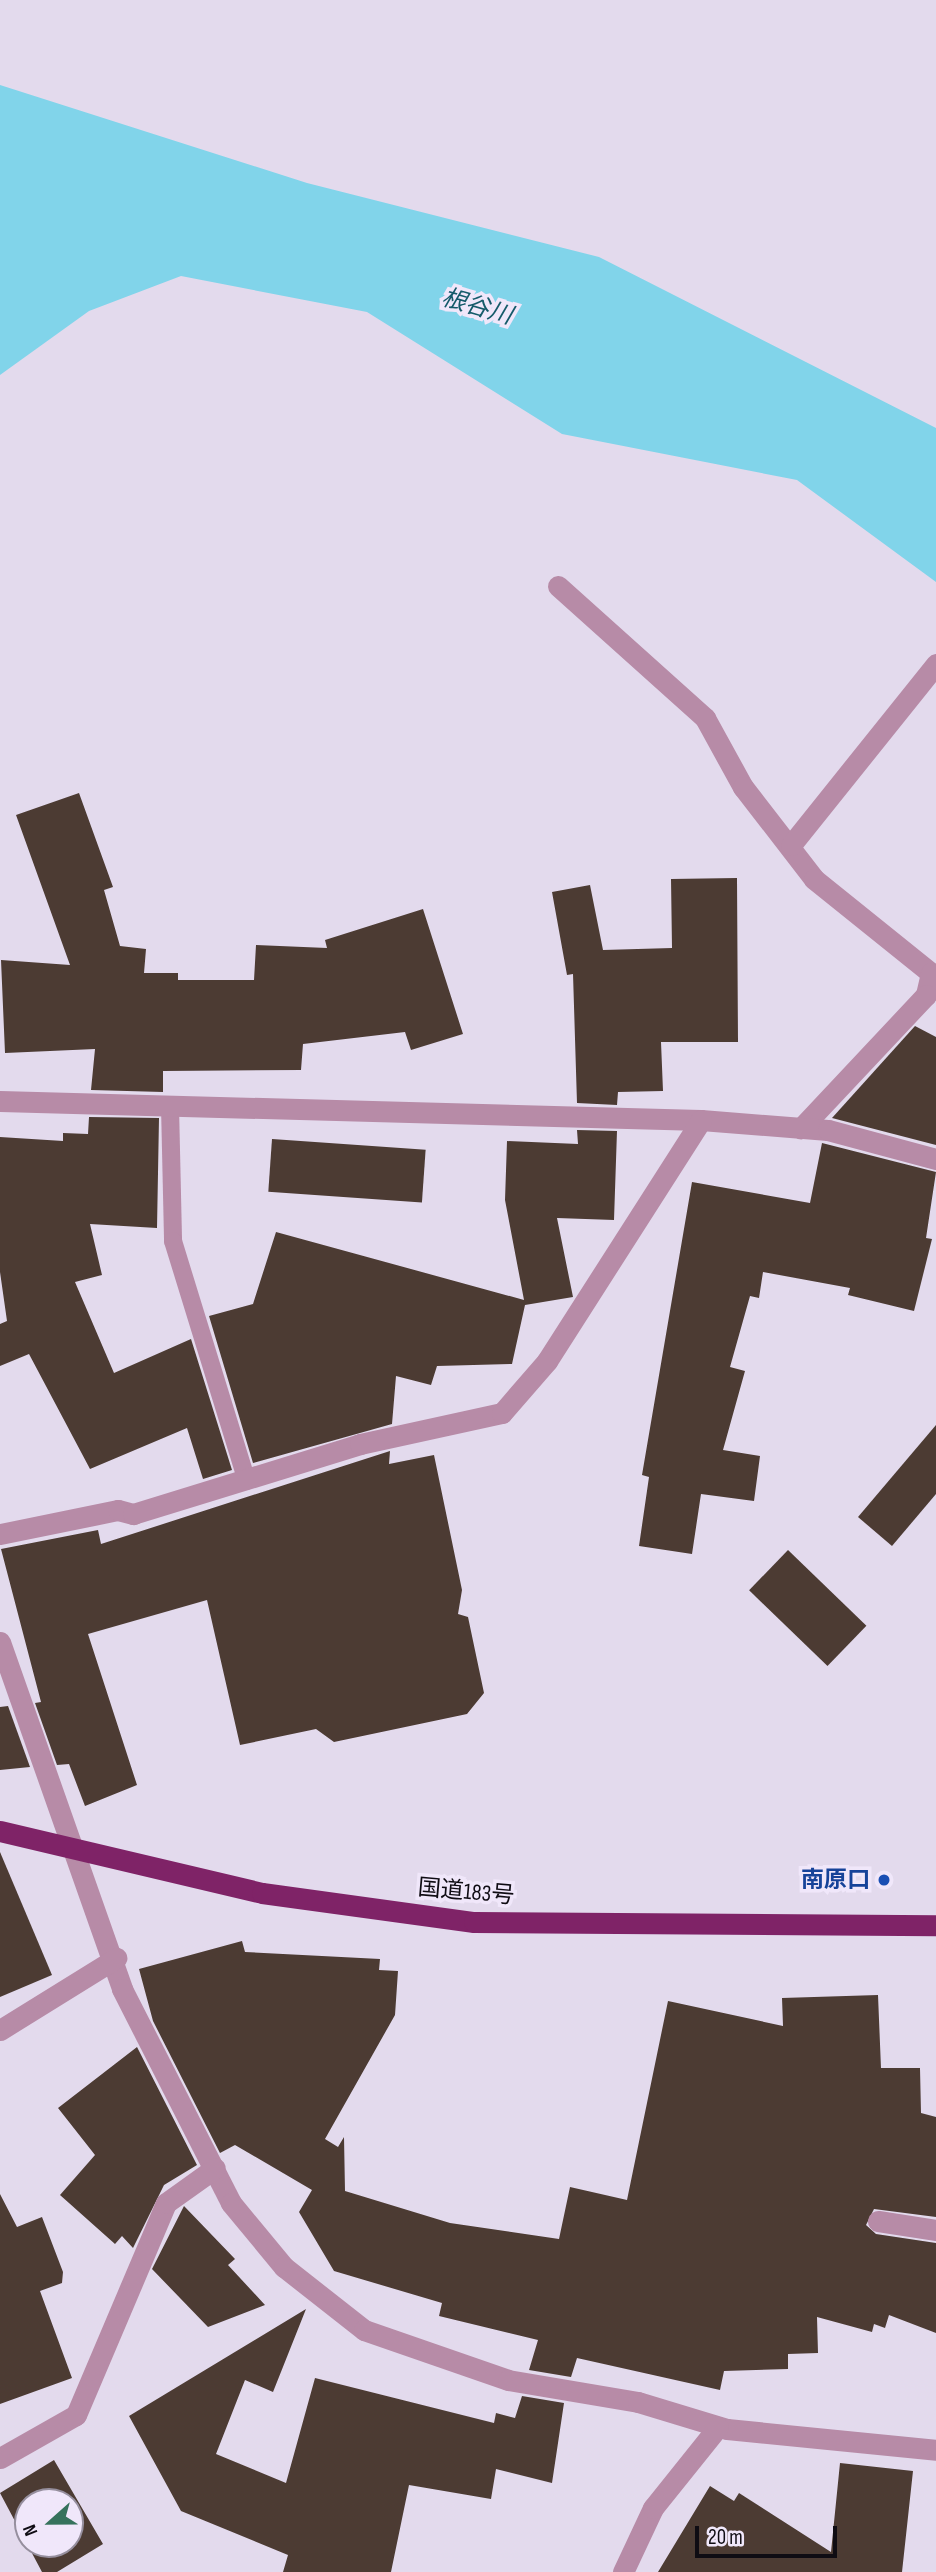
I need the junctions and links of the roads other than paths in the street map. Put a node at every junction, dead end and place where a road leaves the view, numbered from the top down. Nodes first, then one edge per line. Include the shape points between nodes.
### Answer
1 (558, 586) dead end
2 (936, 664) edge
3 (791, 845) junction
4 (0, 1101) edge
5 (170, 1106) junction
6 (701, 1120) junction
7 (801, 1128) junction
8 (936, 1159) edge
9 (247, 1481) junction
10 (0, 1534) edge
11 (0, 1642) edge
12 (0, 1832) edge
13 (77, 1852) junction
14 (936, 1925) edge
15 (116, 1958) junction
16 (0, 2030) edge
17 (215, 2168) junction
18 (878, 2221) dead end
19 (936, 2230) edge
20 (718, 2427) junction
21 (936, 2451) edge
22 (0, 2458) edge
23 (623, 2572) edge

1 - 3 street via 705,718 743,786
2 - 3 street
3 - 7 street via 814,879 931,973 926,995
4 - 5 street
5 - 6 street
5 - 9 lane via 173,1241
6 - 7 street
6 - 9 street via 547,1361 502,1413 360,1444
7 - 8 street
9 - 10 street via 133,1514 118,1510
11 - 13 street
12 - 13 highway, 国道183号
13 - 14 highway, 国道183号 via 262,1893 474,1922
13 - 15 street
15 - 16 street
15 - 17 street via 122,1989
17 - 20 street via 231,2203 284,2267 364,2330 508,2380 638,2402
17 - 22 street via 160,2212 76,2415
18 - 19 street
20 - 21 street
20 - 23 street via 653,2508

